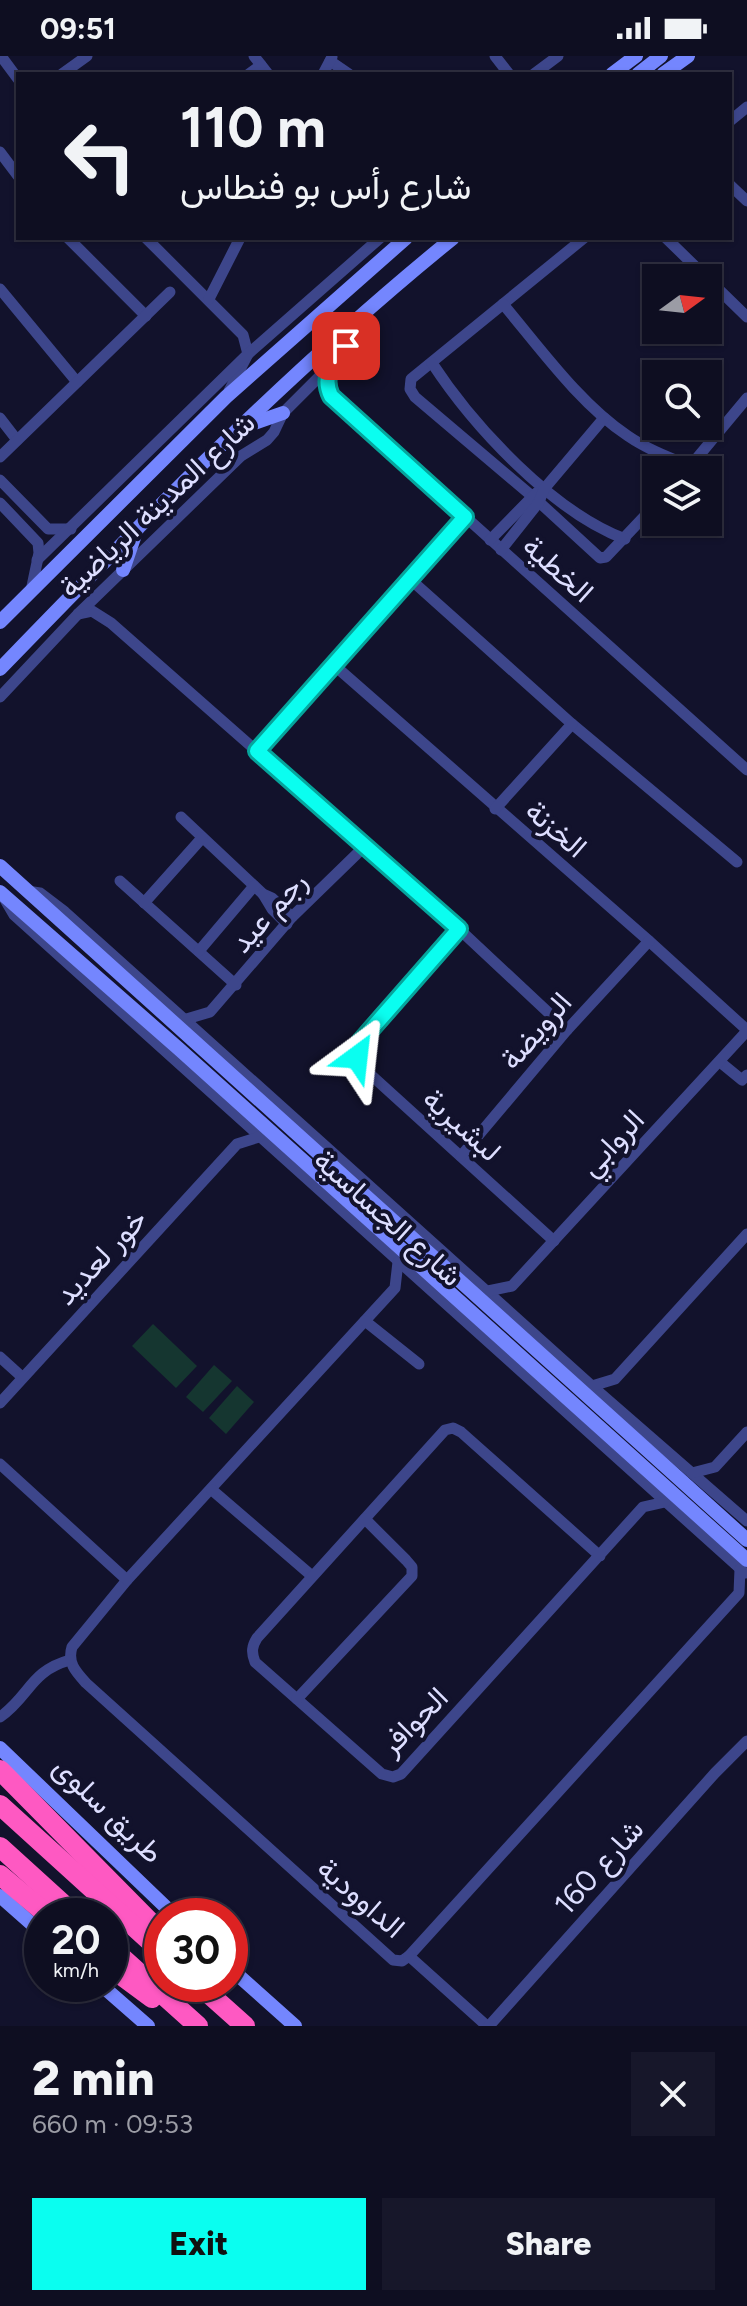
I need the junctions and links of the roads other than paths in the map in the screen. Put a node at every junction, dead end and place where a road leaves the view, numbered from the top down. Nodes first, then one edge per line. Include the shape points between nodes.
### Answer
1 (1, 56) edge
2 (87, 56) edge
3 (495, 56) edge
4 (558, 56) edge
5 (636, 56) edge
6 (661, 56) edge
7 (688, 56) edge
8 (331, 58) edge
9 (65, 72) edge
10 (347, 72) edge
11 (507, 72) edge
12 (537, 72) edge
13 (615, 72) edge
14 (641, 72) edge
15 (666, 72) edge
16 (16, 76) edge
17 (0, 152) edge
18 (16, 173) edge
19 (732, 187) edge
20 (747, 201) edge
21 (70, 240) edge
22 (148, 240) edge
23 (239, 240) edge
24 (378, 240) edge
25 (404, 240) edge
26 (451, 240) edge
27 (582, 240) edge
28 (668, 240) edge
29 (693, 264) edge
30 (0, 289) edge
31 (170, 292) dead end
32 (722, 292) edge
33 (209, 299) junction
34 (503, 304) junction
35 (369, 306) junction
36 (146, 316) junction
37 (747, 317) edge
38 (274, 332) junction
39 (243, 335) junction
40 (248, 354) junction
41 (432, 363) junction
42 (328, 370) junction
43 (77, 382) junction
44 (226, 397) junction
45 (298, 398) junction
46 (747, 398) edge
47 (338, 403) junction
48 (283, 413) junction
49 (0, 418) edge
50 (604, 418) junction
51 (481, 427) junction
52 (235, 430) junction
53 (17, 440) junction
54 (464, 440) junction
55 (663, 456) edge
56 (698, 456) edge
57 (0, 457) edge
58 (0, 480) edge
59 (544, 489) junction
60 (535, 499) junction
61 (0, 503) edge
62 (465, 517) junction
63 (642, 520) edge
64 (139, 526) junction
65 (71, 529) junction
66 (625, 539) junction
67 (490, 540) junction
68 (501, 550) junction
69 (37, 560) junction
70 (123, 570) junction
71 (410, 579) junction
72 (103, 589) junction
73 (31, 591) junction
74 (14, 607) junction
75 (78, 614) junction
76 (0, 622) edge
77 (111, 623) junction
78 (0, 630) edge
79 (334, 665) junction
80 (0, 669) edge
81 (0, 697) edge
82 (572, 724) junction
83 (257, 751) junction
84 (747, 770) edge
85 (495, 809) junction
86 (181, 817) dead end
87 (202, 838) junction
88 (365, 846) junction
89 (737, 862) dead end
90 (0, 866) edge
91 (120, 881) dead end
92 (259, 890) junction
93 (27, 891) junction
94 (1, 893) edge
95 (144, 903) junction
96 (290, 920) junction
97 (459, 929) junction
98 (649, 941) junction
99 (199, 951) junction
100 (236, 985) junction
101 (210, 1012) junction
102 (183, 1020) junction
103 (567, 1030) junction
104 (747, 1031) edge
105 (206, 1041) junction
106 (220, 1053) junction
107 (720, 1062) junction
108 (228, 1072) junction
109 (745, 1080) edge
110 (220, 1087) junction
111 (222, 1103) junction
112 (240, 1120) junction
113 (259, 1137) junction
114 (237, 1144) junction
115 (461, 1156) junction
116 (290, 1158) junction
117 (747, 1234) edge
118 (554, 1241) junction
119 (398, 1262) junction
120 (457, 1278) junction
121 (474, 1279) junction
122 (418, 1280) junction
123 (512, 1286) junction
124 (395, 1288) junction
125 (488, 1291) junction
126 (446, 1297) junction
127 (517, 1318) junction
128 (365, 1321) junction
129 (528, 1342) junction
130 (0, 1357) edge
131 (419, 1364) dead end
132 (22, 1377) junction
133 (615, 1379) junction
134 (592, 1386) junction
135 (0, 1403) edge
136 (613, 1404) junction
137 (747, 1432) edge
138 (646, 1448) junction
139 (627, 1452) junction
140 (668, 1452) junction
141 (0, 1464) edge
142 (715, 1467) junction
143 (628, 1468) junction
144 (692, 1473) junction
145 (644, 1482) junction
146 (212, 1490) junction
147 (714, 1491) junction
148 (665, 1502) junction
149 (643, 1507) junction
150 (365, 1519) junction
151 (694, 1520) junction
152 (747, 1521) edge
153 (747, 1540) edge
154 (600, 1556) junction
155 (745, 1568) edge
156 (312, 1576) junction
157 (127, 1580) junction
158 (743, 1592) edge
159 (70, 1660) junction
160 (297, 1699) junction
161 (0, 1717) edge
162 (747, 1741) edge
163 (0, 1748) edge
164 (0, 1770) edge
165 (0, 1805) edge
166 (0, 1847) edge
167 (0, 1875) edge
168 (0, 1896) edge
169 (27, 1898) edge
170 (56, 1898) edge
171 (156, 1898) edge
172 (144, 1916) edge
173 (24, 1917) edge
174 (144, 1936) edge
175 (409, 1956) junction
176 (128, 1963) edge
177 (128, 1983) edge
178 (248, 1984) edge
179 (121, 2002) edge
180 (218, 2002) edge
181 (220, 2002) edge
182 (226, 2009) junction
183 (148, 2026) edge
184 (197, 2026) edge
185 (245, 2026) edge
186 (295, 2026) edge
187 (488, 2026) edge

1 - 16 street
2 - 9 street
3 - 11 street
4 - 12 street
5 - 13 street
6 - 14 street
7 - 15 street
8 - 10 street
17 - 18 street
19 - 20 street
21 - 36 street
22 - 33 street
23 - 33 street
24 - 38 street, شارع المدينة الرياضية
25 - 44 street, شارع المدينة الرياضية
26 - 35 street, شارع المدينة الرياضية
27 - 34 street
28 - 29 street
30 - 43 street
31 - 36 street
32 - 37 street
33 - 39 street
34 - 41 street
34 - 50 street
35 - 42 street, شارع المدينة الرياضية
35 - 52 street, شارع المدينة الرياضية
36 - 43 street
38 - 39 street via 260,338
38 - 40 street, شارع المدينة الرياضية
39 - 40 street
40 - 44 street
40 - 65 street, شارع المدينة الرياضية
41 - 51 street
41 - 54 street via 411,379 410,389
42 - 45 street, شارع المدينة الرياضية
42 - 47 street via 328,391
43 - 53 street
44 - 73 street, شارع المدينة الرياضية
45 - 47 street via 316,395
45 - 48 street, شارع المدينة الرياضية
46 - 56 street
47 - 62 street, الخطية
48 - 52 street
48 - 70 street, شارع المدينة الرياضية via 267,440 241,456
49 - 53 street
50 - 55 street
50 - 59 street
51 - 54 street
51 - 59 street
52 - 64 street, شارع المدينة الرياضية
53 - 57 street
54 - 60 street
58 - 65 street via 48,529
59 - 60 street
59 - 66 street
60 - 66 street via 600,558
60 - 67 street
60 - 68 street
61 - 69 street via 36,538
62 - 67 street, الخطية
62 - 71 street
63 - 66 street
64 - 70 street
64 - 80 street, شارع المدينة الرياضية
65 - 69 street, شارع المدينة الرياضية
67 - 68 street, الخطية
68 - 84 street, الخطية
69 - 73 street, شارع المدينة الرياضية
70 - 72 street, شارع المدينة الرياضية
71 - 79 street
71 - 82 street
72 - 75 street, شارع المدينة الرياضية
72 - 77 street via 101,603
73 - 74 street, شارع المدينة الرياضية
74 - 76 street, شارع المدينة الرياضية
74 - 78 street
75 - 77 street via 92,611
75 - 81 street, شارع المدينة الرياضية
77 - 83 street
79 - 83 street
79 - 85 street, الخزنة
82 - 85 street
82 - 89 street
83 - 88 street
85 - 98 street, الخزنة
86 - 87 street
87 - 92 street
87 - 95 street
88 - 96 street, رجم عيد
88 - 97 street
90 - 93 street, شارع الجساسية
91 - 95 street
92 - 96 street
92 - 99 street
93 - 102 street, شارع الجساسية via 52,900
93 - 108 street, شارع الجساسية
94 - 110 street, شارع الجساسية
94 - 111 street, شارع الجساسية via 14,915
95 - 99 street
96 - 100 street, رجم عيد
97 - 103 street
97 - 115 street, لبشيرية via 360,1042 357,1057
98 - 103 street, الرويضة
98 - 104 street, الخزنة
99 - 100 street
100 - 101 street, رجم عيد
101 - 102 street, رجم عيد
101 - 105 street
102 - 105 street, شارع الجساسية
103 - 115 street, الرويضة
104 - 107 street, الروابي
105 - 106 street, شارع الجساسية
106 - 108 street
106 - 121 street, شارع الجساسية
107 - 109 street
107 - 118 street, الروابي
108 - 120 street, شارع الجساسية
110 - 111 street
110 - 116 street, شارع الجساسية
111 - 112 street, شارع الجساسية
112 - 113 street, شارع الجساسية
112 - 114 street
113 - 114 street, خور لعديد
113 - 116 street, شارع الجساسية
114 - 132 street, خور لعديد
115 - 118 street, لبشيرية
116 - 119 street, شارع الجساسية
116 - 126 street, شارع الجساسية
117 - 133 street
118 - 123 street, الروابي
119 - 122 street, شارع الجساسية
119 - 124 street
120 - 121 street
120 - 129 street, شارع الجساسية
121 - 125 street, شارع الجساسية
122 - 124 street
122 - 126 street, شارع الجساسية
123 - 125 street
123 - 127 street
124 - 128 street
125 - 127 street, شارع الجساسية
126 - 139 street, شارع الجساسية
126 - 143 street, شارع الجساسية
127 - 129 street
127 - 134 street, شارع الجساسية
128 - 131 street
128 - 146 street
129 - 138 street, شارع الجساسية
130 - 132 street
132 - 135 street, خور لعديد
133 - 134 street
133 - 136 street
134 - 136 street, شارع الجساسية
136 - 140 street, شارع الجساسية
137 - 142 street
138 - 140 street
138 - 153 street, شارع الجساسية
139 - 143 street
139 - 151 street, شارع الجساسية
140 - 144 street, شارع الجساسية
141 - 157 street
142 - 144 street
142 - 147 street
143 - 145 street, شارع الجساسية
144 - 147 street, شارع الجساسية
145 - 148 street, شارع الجساسية
145 - 149 street
146 - 156 street
146 - 157 street
147 - 152 street, شارع الجساسية
148 - 149 street
148 - 151 street, شارع الجساسية
149 - 154 street, الحوافر
150 - 154 street, الحوافر via 438,1435 453,1428
150 - 156 street, الحوافر
150 - 160 street via 412,1567 412,1576
151 - 155 street, شارع الجساسية
154 - 160 street, الحوافر via 401,1774 382,1774
155 - 158 street, الداوودية
156 - 160 street, الحوافر via 253,1645 255,1662
157 - 159 street via 72,1647
158 - 175 street, الداوودية
159 - 161 street via 45,1669
159 - 175 street, الداوودية via 86,1683 393,1960
162 - 187 street, شارع 160
163 - 171 street, طريق سلوى
164 - 172 highway
165 - 174 highway
166 - 170 highway
167 - 169 highway
168 - 173 street
175 - 187 street
176 - 184 highway
177 - 184 highway
178 - 186 street
179 - 183 street
180 - 182 highway
181 - 182 highway
182 - 185 highway

